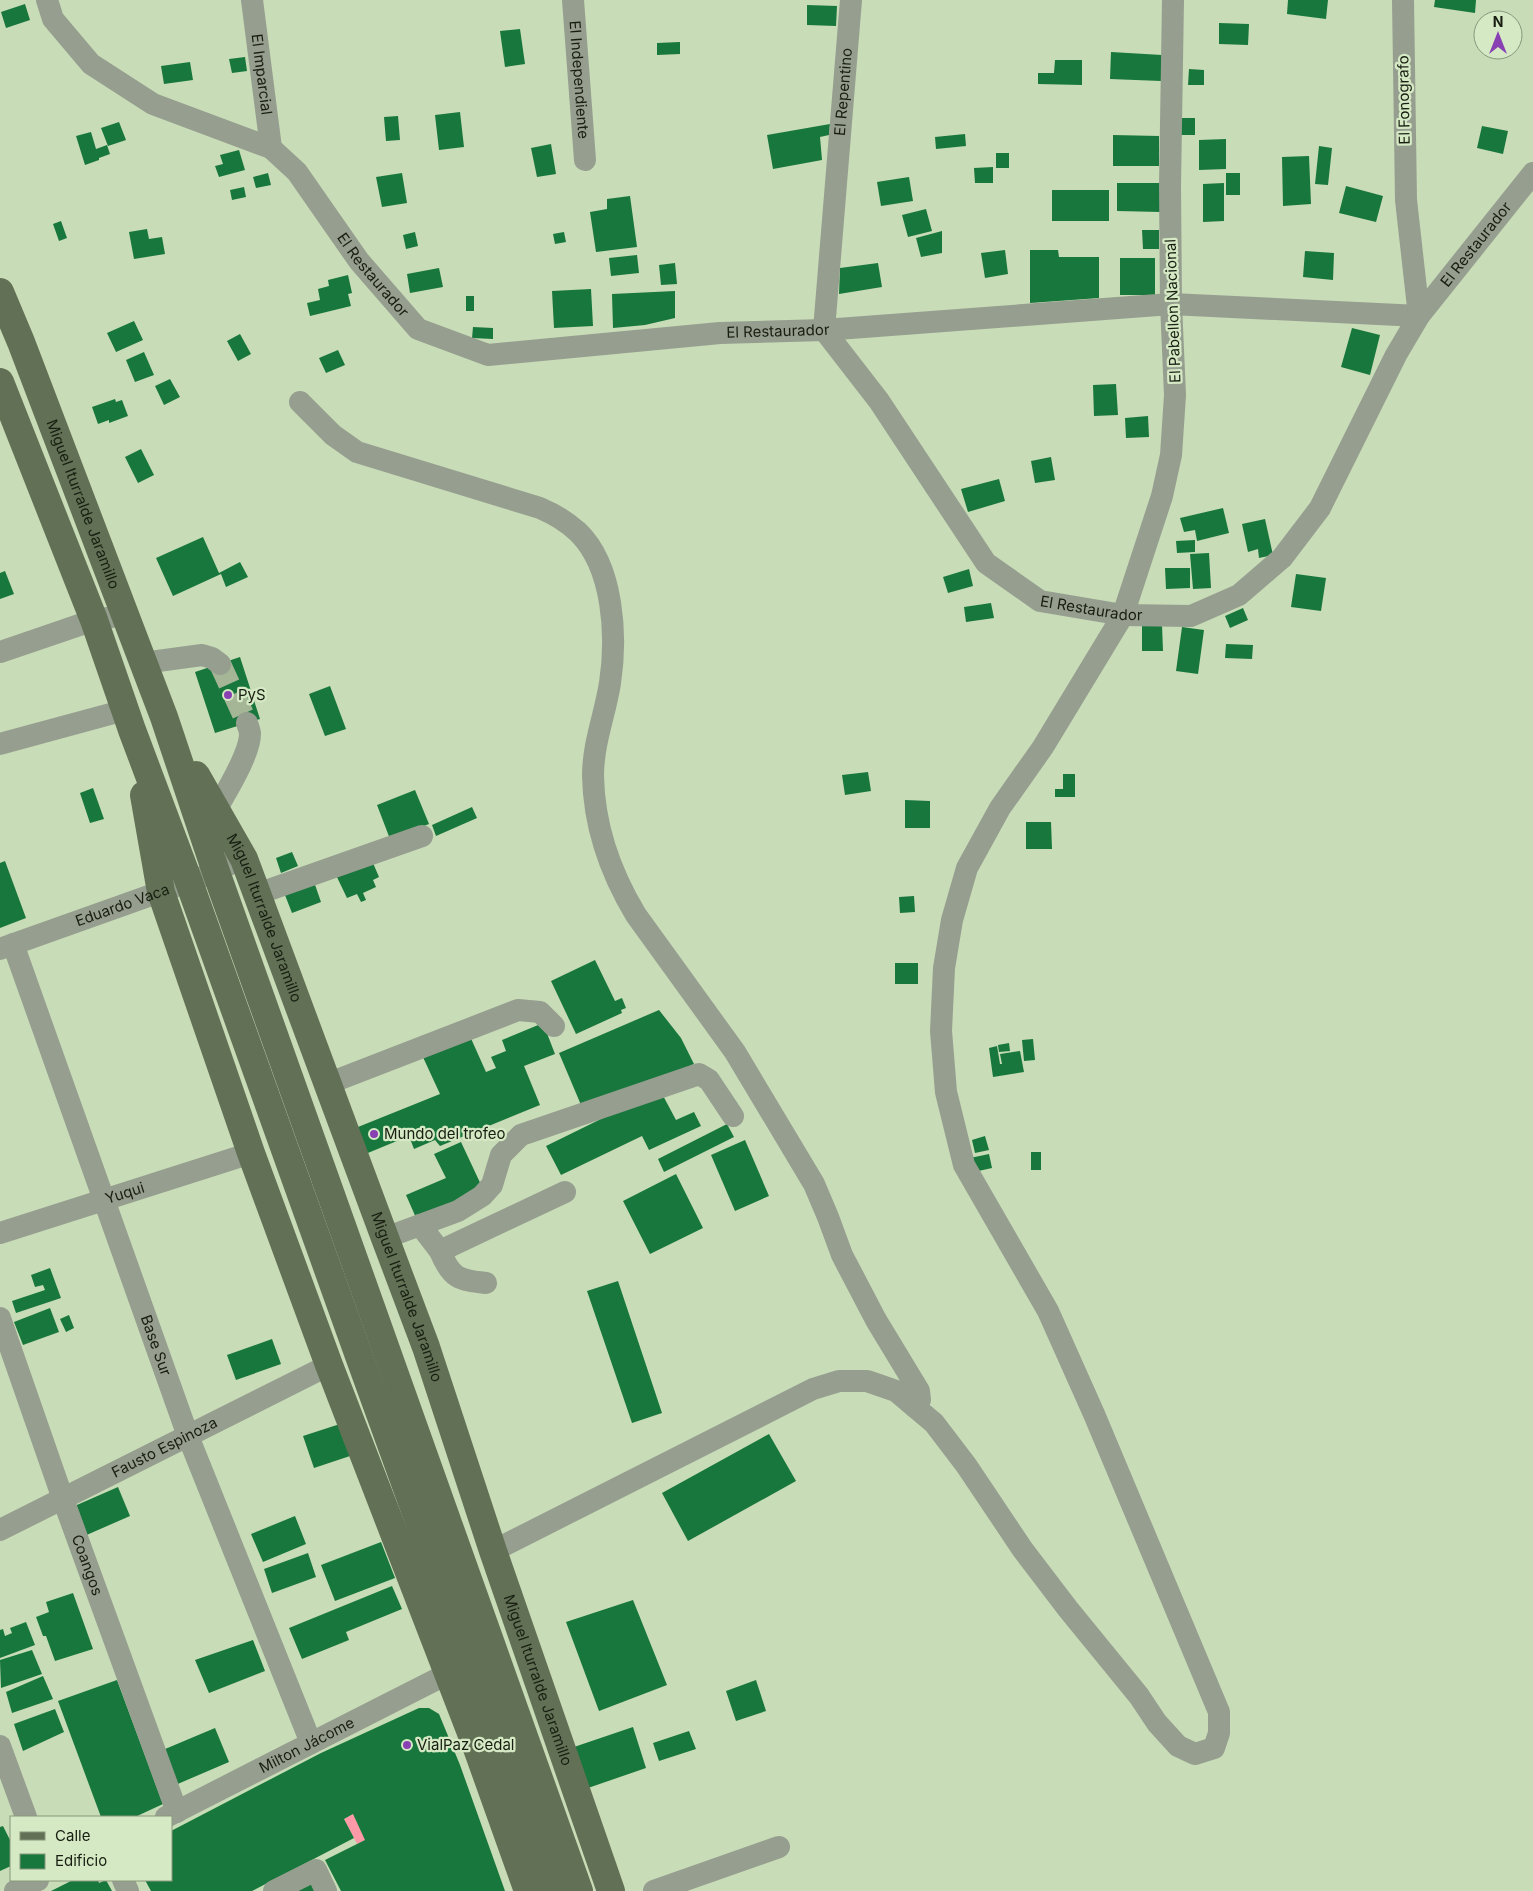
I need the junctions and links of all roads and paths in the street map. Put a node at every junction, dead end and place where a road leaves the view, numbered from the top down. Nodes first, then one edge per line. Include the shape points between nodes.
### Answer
1 (47, 0) edge
2 (252, 0) edge
3 (573, 0) edge
4 (851, 0) edge
5 (1173, 0) edge
6 (1403, 0) edge
7 (271, 148) junction
8 (585, 160) dead end
9 (1533, 173) edge
10 (1406, 200) joint
11 (0, 292) edge
12 (1171, 304) junction
13 (1419, 316) junction
14 (824, 330) junction
15 (1, 387) edge
16 (300, 402) dead end
17 (125, 615) junction
18 (1123, 615) junction
19 (94, 620) junction
20 (0, 652) edge
21 (143, 663) junction
22 (220, 664) tunnel mouth
23 (164, 717) junction
24 (128, 720) junction
25 (247, 723) tunnel mouth
26 (0, 744) edge
27 (216, 810) junction
28 (422, 836) dead end
29 (242, 857) junction
30 (216, 872) junction
31 (190, 882) junction
32 (161, 892) junction
33 (257, 894) junction
34 (7, 947) edge
35 (554, 1026) dead end
36 (327, 1084) junction
37 (732, 1116) dead end
38 (251, 1153) junction
39 (565, 1192) dead end
40 (104, 1200) junction
41 (420, 1225) junction
42 (0, 1233) edge
43 (385, 1238) junction
44 (440, 1252) junction
45 (486, 1283) dead end
46 (0, 1318) edge
47 (329, 1365) junction
48 (915, 1407) junction
49 (188, 1436) junction
50 (62, 1499) junction
51 (0, 1530) edge
52 (493, 1551) junction
53 (447, 1674) junction
54 (311, 1743) junction
55 (0, 1746) edge
56 (171, 1814) edge
57 (26, 1816) edge
58 (779, 1847) dead end
59 (36, 1881) edge
60 (15, 1891) edge
61 (274, 1891) edge
62 (326, 1891) edge
63 (528, 1891) edge
64 (553, 1891) edge
65 (579, 1891) edge
66 (611, 1891) edge
67 (654, 1891) edge

1 - 7 street, El Restaurador via 53,19 91,64 153,104
2 - 7 street, El Imparcial
3 - 8 street, El Independiente
4 - 14 street, El Repentino
5 - 12 street, El Pabellon Nacional
6 - 10 street, El Fonografo
7 - 14 street, El Restaurador via 297,172 360,261 418,329 488,355 720,333
9 - 13 street, El Restaurador
10 - 13 street, El Restaurador
11 - 17 main road, Miguel Iturralde Jaramillo
12 - 13 street
12 - 14 street
12 - 18 street, El Pabellon Nacional via 1175,395 1171,455 1162,496
13 - 18 street, El Restaurador via 1396,355 1320,508 1282,558 1239,595 1191,616
14 - 18 street, El Restaurador via 879,401 986,563 1040,601
15 - 19 main road, Miguel Iturralde Jaramillo
16 - 48 street via 333,435 357,452 540,508 579,533 594,554 606,588 612,636 610,684 598,729 593,775 597,817 607,858 636,916 735,1052 814,1184 842,1255 876,1320 919,1390 920,1400
17 - 19 street
17 - 21 main road, Miguel Iturralde Jaramillo
18 - 48 street, El Pabellon Nacional via 1043,747 1000,808 967,868 952,920 944,968 941,1031 946,1092 964,1165 1048,1311 1094,1414 1220,1712 1220,1733 1214,1748 1195,1754 1178,1746 1157,1724 1139,1696 1023,1550 934,1423
19 - 20 street
19 - 24 main road, Miguel Iturralde Jaramillo
21 - 22 street via 202,655
21 - 23 main road, Miguel Iturralde Jaramillo
23 - 27 main road, Miguel Iturralde Jaramillo
23 - 30 main road, Miguel Iturralde Jaramillo
24 - 26 street
24 - 31 main road, Miguel Iturralde Jaramillo
24 - 32 main road, Miguel Iturralde Jaramillo
25 - 27 street via 250,735 246,750
27 - 29 main road, Miguel Iturralde Jaramillo
28 - 33 street
29 - 30 street, Eduardo Vaca
29 - 33 main road, Miguel Iturralde Jaramillo
30 - 31 street, Eduardo Vaca
30 - 65 main road, Miguel Iturralde Jaramillo
31 - 32 street, Eduardo Vaca
31 - 64 main road, Miguel Iturralde Jaramillo
32 - 34 street, Eduardo Vaca
32 - 38 main road, Miguel Iturralde Jaramillo
33 - 36 main road, Miguel Iturralde Jaramillo
34 - 40 street, Base Sur
35 - 36 street via 540,1012 518,1010
36 - 43 main road, Miguel Iturralde Jaramillo
37 - 41 street via 709,1080 699,1074 521,1135 501,1154 492,1185 482,1196 458,1211
38 - 40 street, Yuqui
38 - 47 main road, Miguel Iturralde Jaramillo
39 - 44 street
40 - 42 street, Yuqui
40 - 49 street, Base Sur
41 - 43 street
41 - 44 street
43 - 52 main road, Miguel Iturralde Jaramillo via 426,1347
44 - 45 street via 452,1273 463,1281
46 - 50 street, Coangos
47 - 49 street, Fausto Espinoza
47 - 53 main road, Miguel Iturralde Jaramillo
48 - 52 street via 896,1391 867,1381 840,1382 812,1389
49 - 50 street, Fausto Espinoza
49 - 54 street, Base Sur
50 - 51 street, Fausto Espinoza
50 - 56 street, Coangos
52 - 66 main road, Miguel Iturralde Jaramillo
53 - 54 street, Milton Jácome
53 - 63 main road, Miguel Iturralde Jaramillo
54 - 56 street, Milton Jácome
55 - 57 street
58 - 67 street
59 - 60 street
61 - 62 street via 316,1870

